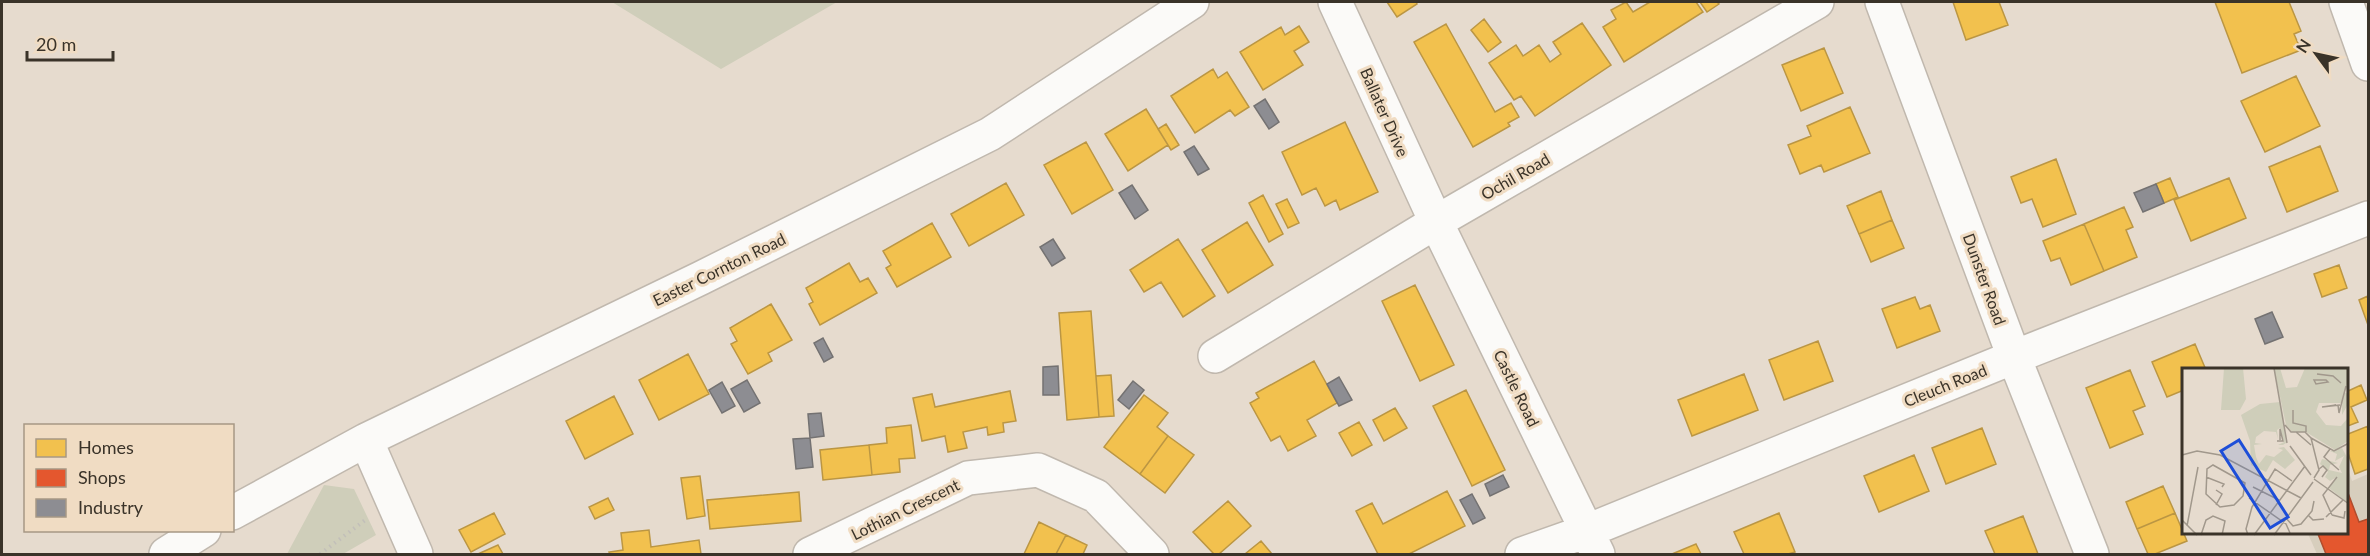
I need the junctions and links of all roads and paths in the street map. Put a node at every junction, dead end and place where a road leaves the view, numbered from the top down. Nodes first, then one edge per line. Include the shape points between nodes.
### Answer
1 (1192, 2) edge
2 (1335, 2) edge
3 (1817, 2) edge
4 (1882, 2) edge
5 (2346, 2) edge
6 (2368, 64) edge
7 (2368, 218) edge
8 (1436, 222) junction
9 (1215, 356) dead end
10 (2014, 357) junction
11 (366, 440) junction
12 (392, 500) junction
13 (234, 512) edge
14 (202, 532) edge
15 (1592, 543) edge
16 (824, 552) edge
17 (166, 555) edge
18 (320, 555) edge
19 (416, 555) edge
20 (1152, 555) edge
21 (1522, 555) edge
22 (2092, 555) edge

1 - 11 street, Easter Cornton Road via 990,134
2 - 8 street, Ballater Drive
3 - 8 street, Ochil Road
4 - 10 street, Dunster Road
5 - 6 street
7 - 10 street, Cleuch Road
8 - 9 street, Ochil Road
8 - 15 street, Castle Road
10 - 15 street, Cleuch Road
10 - 22 street, Dunster Road
11 - 12 street
11 - 13 street, Easter Cornton Road
12 - 18 path
12 - 19 street
14 - 17 street
15 - 21 street, Cleuch Road
16 - 20 street, Lothian Crescent via 968,478 1038,470 1096,495

